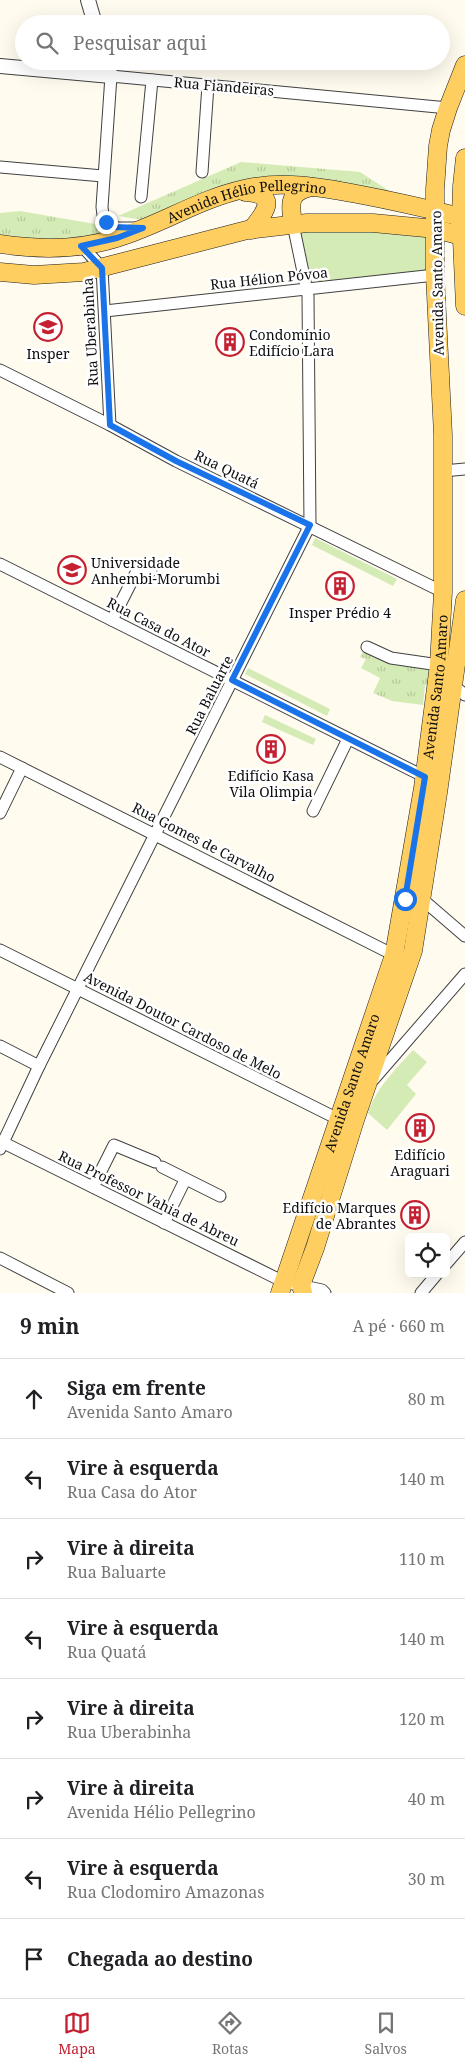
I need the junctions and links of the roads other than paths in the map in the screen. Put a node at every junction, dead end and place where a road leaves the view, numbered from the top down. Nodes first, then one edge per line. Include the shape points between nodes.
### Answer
1 (88, 0) edge
2 (92, 15) edge
3 (0, 66) edge
4 (465, 66) edge
5 (15, 67) edge
6 (44, 70) edge
7 (109, 70) edge
8 (111, 76) junction
9 (152, 80) junction
10 (208, 85) junction
11 (448, 108) junction
12 (465, 158) edge
13 (0, 167) edge
14 (202, 172) dead end
15 (103, 176) junction
16 (318, 187) junction
17 (236, 191) junction
18 (141, 197) dead end
19 (436, 210) junction
20 (463, 217) edge
21 (293, 224) junction
22 (143, 228) junction
23 (436, 229) junction
24 (251, 230) junction
25 (463, 236) edge
26 (0, 244) edge
27 (81, 246) junction
28 (102, 268) junction
29 (0, 272) edge
30 (435, 275) junction
31 (307, 289) junction
32 (465, 306) edge
33 (105, 311) junction
34 (0, 370) edge
35 (110, 425) junction
36 (465, 469) edge
37 (443, 471) junction
38 (310, 525) junction
39 (0, 564) edge
40 (151, 572) dead end
41 (444, 592) junction
42 (465, 600) edge
43 (112, 620) junction
44 (367, 647) dead end
45 (438, 665) junction
46 (232, 680) junction
47 (459, 690) edge
48 (348, 739) junction
49 (0, 757) edge
50 (22, 768) junction
51 (432, 780) junction
52 (312, 811) dead end
53 (0, 813) edge
54 (155, 834) junction
55 (414, 899) junction
56 (465, 936) edge
57 (0, 950) edge
58 (394, 955) junction
59 (465, 974) edge
60 (78, 989) junction
61 (0, 1046) edge
62 (39, 1066) junction
63 (365, 1089) junction
64 (346, 1120) junction
65 (1, 1144) edge
66 (185, 1180) junction
67 (93, 1187) junction
68 (220, 1196) dead end
69 (164, 1223) junction
70 (465, 1242) edge
71 (0, 1258) edge
72 (450, 1259) edge
73 (434, 1278) edge
74 (292, 1288) edge
75 (68, 1293) edge
76 (325, 1293) edge
77 (421, 1293) edge

1 - 2 street
3 - 5 street, Rua Fiandeiras
4 - 11 main road, Avenida Santo Amaro
6 - 8 street, Rua Fiandeiras
7 - 8 street
8 - 9 street, Rua Fiandeiras
8 - 15 street
9 - 10 street, Rua Fiandeiras
9 - 18 street
10 - 11 street, Rua Fiandeiras
10 - 14 street
11 - 19 main road, Avenida Santo Amaro via 438,146
12 - 20 main road, Avenida Santo Amaro
13 - 15 street
15 - 22 street via 102,207 106,222 112,227
16 - 17 main road, Avenida Hélio Pellegrino via 280,185
16 - 19 main road, Avenida Hélio Pellegrino
16 - 21 main road via 301,189 294,195 291,204
17 - 22 main road, Avenida Hélio Pellegrino
17 - 24 main road via 266,198 266,210
19 - 20 main road, Avenida Hélio Pellegrino
19 - 23 main road, Avenida Santo Amaro
20 - 25 main road, Avenida Santo Amaro
21 - 23 main road, Avenida Hélio Pellegrino via 374,223
21 - 24 main road, Avenida Hélio Pellegrino
21 - 31 street, Rua Baluarte
22 - 27 main road, Avenida Hélio Pellegrino
23 - 25 main road, Avenida Hélio Pellegrino
23 - 30 main road, Avenida Santo Amaro
24 - 28 main road, Avenida Hélio Pellegrino
25 - 32 main road, Avenida Santo Amaro
26 - 27 main road, Avenida Hélio Pellegrino via 59,248
27 - 28 street, Rua Uberabinha
28 - 29 main road, Avenida Hélio Pellegrino via 34,275
28 - 33 street, Rua Uberabinha
30 - 31 street, Rua Hélion Póvoa
30 - 37 main road, Avenida Santo Amaro
31 - 33 street, Rua Hélion Póvoa
31 - 38 street, Rua Baluarte
33 - 35 street, Rua Uberabinha
34 - 35 street, Rua Quatá
35 - 38 street, Rua Quatá via 176,461
36 - 37 street
37 - 41 main road, Avenida Santo Amaro
38 - 41 street, Rua Quatá
38 - 46 street, Rua Baluarte
39 - 43 street, Rua Casa do Ator
40 - 43 street via 139,567
41 - 45 main road, Avenida Santo Amaro
42 - 47 main road, Avenida Santo Amaro
43 - 46 street, Rua Casa do Ator
44 - 45 street via 390,658
45 - 51 main road, Avenida Santo Amaro
46 - 48 street, Rua Casa do Ator
46 - 54 street, Rua Baluarte
47 - 51 main road, Avenida Santo Amaro
48 - 51 street, Rua Casa do Ator
48 - 52 street
49 - 50 street, Rua Gomes de Carvalho
50 - 53 street
50 - 54 street, Rua Gomes de Carvalho
51 - 55 main road, Avenida Santo Amaro
54 - 58 street, Rua Gomes de Carvalho
54 - 60 street, Rua Baluarte
55 - 56 street
55 - 58 main road, Avenida Santo Amaro
55 - 63 main road, Avenida Santo Amaro via 408,967
57 - 60 street, Avenida Doutor Cardoso de Melo
58 - 64 main road, Avenida Santo Amaro
59 - 63 street
60 - 62 street, Rua Baluarte
60 - 64 street, Avenida Doutor Cardoso de Melo
61 - 62 street
62 - 65 street, Rua Baluarte
63 - 64 main road, Avenida Santo Amaro
64 - 74 main road, Avenida Santo Amaro
65 - 67 street, Rua Professor Vahia de Abreu
66 - 67 street via 114,1145
66 - 68 street
66 - 69 street
67 - 69 street, Rua Professor Vahia de Abreu
69 - 74 street, Rua Professor Vahia de Abreu
70 - 72 street
71 - 75 street
73 - 77 street
74 - 76 street, Rua Professor Vahia de Abreu via 322,1290

